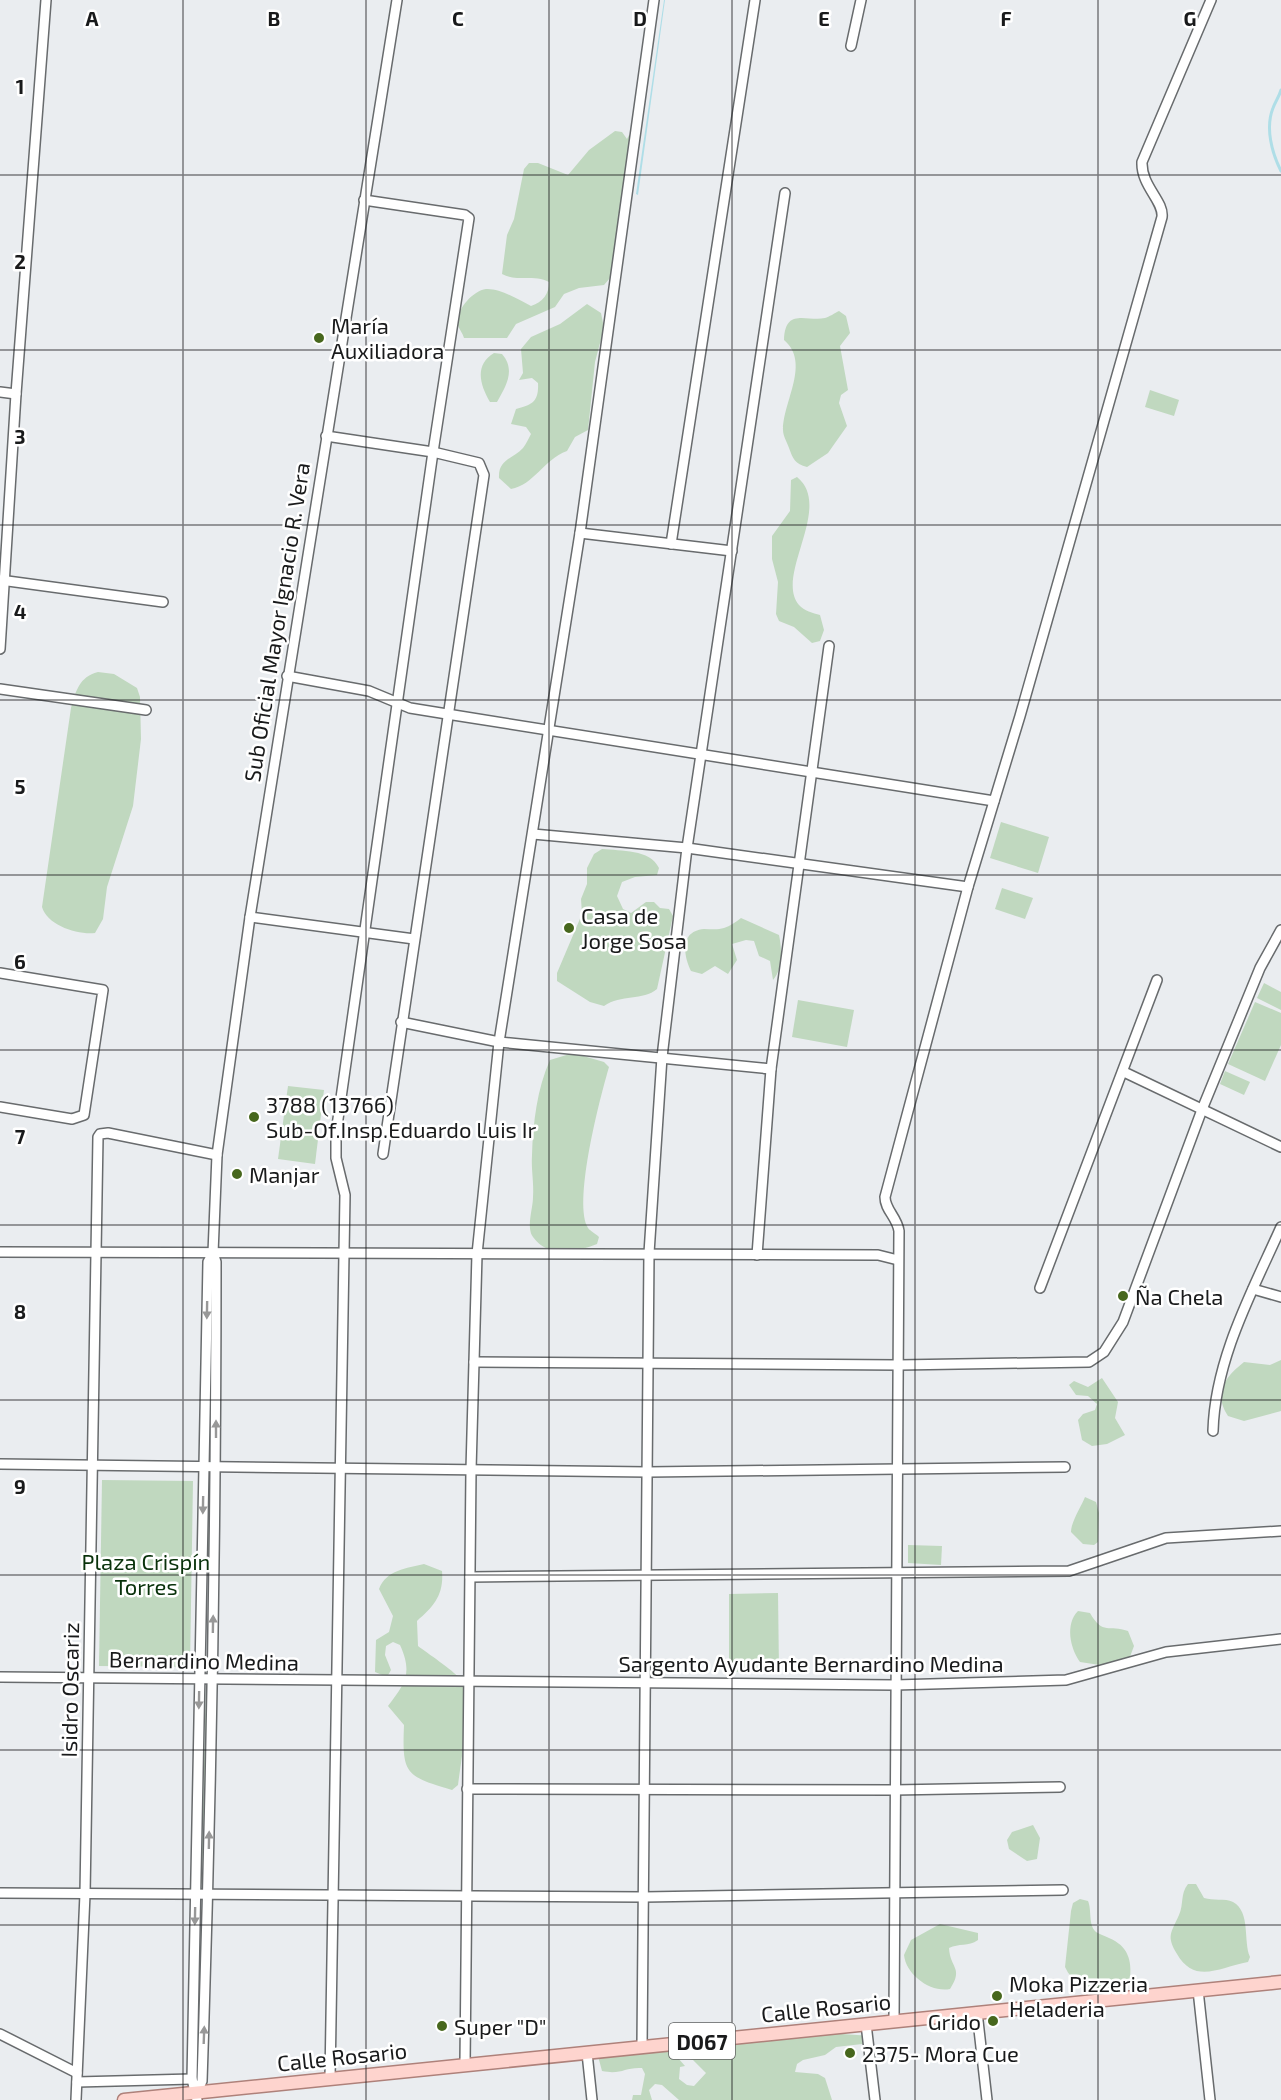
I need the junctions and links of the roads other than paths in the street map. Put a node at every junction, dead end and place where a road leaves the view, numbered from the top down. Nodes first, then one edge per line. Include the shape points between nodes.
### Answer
1 (46, 0) edge
2 (397, 0) edge
3 (654, 0) edge
4 (755, 0) edge
5 (861, 0) edge
6 (1211, 0) edge
7 (851, 46) dead end
8 (785, 193) dead end
9 (364, 200) junction
10 (0, 392) edge
11 (16, 394) junction
12 (326, 436) junction
13 (433, 452) junction
14 (580, 533) junction
15 (671, 544) junction
16 (732, 551) junction
17 (3, 581) edge
18 (163, 602) dead end
19 (829, 646) dead end
20 (0, 650) edge
21 (287, 676) junction
22 (0, 689) edge
23 (398, 702) junction
24 (146, 710) dead end
25 (447, 714) junction
26 (548, 730) junction
27 (700, 755) junction
28 (812, 770) junction
29 (994, 801) junction
30 (533, 834) junction
31 (687, 848) junction
32 (800, 863) junction
33 (968, 887) junction
34 (250, 917) junction
35 (1281, 930) edge
36 (363, 932) junction
37 (414, 939) junction
38 (0, 973) edge
39 (1157, 980) dead end
40 (401, 1022) junction
41 (499, 1041) junction
42 (662, 1057) junction
43 (771, 1069) junction
44 (1124, 1072) junction
45 (0, 1107) edge
46 (1203, 1107) junction
47 (1281, 1147) edge
48 (383, 1154) dead end
49 (217, 1155) junction
50 (1281, 1227) edge
51 (0, 1252) edge
52 (96, 1252) junction
53 (342, 1252) junction
54 (213, 1253) junction
55 (649, 1253) junction
56 (477, 1254) junction
57 (757, 1255) junction
58 (898, 1260) junction
59 (1040, 1288) dead end
60 (1253, 1289) junction
61 (1281, 1297) edge
62 (474, 1362) junction
63 (649, 1363) junction
64 (899, 1365) junction
65 (1213, 1431) dead end
66 (0, 1464) edge
67 (92, 1465) junction
68 (204, 1467) junction
69 (216, 1467) junction
70 (1065, 1467) dead end
71 (339, 1468) junction
72 (897, 1469) junction
73 (471, 1470) junction
74 (648, 1472) junction
75 (1281, 1531) edge
76 (647, 1575) junction
77 (895, 1575) junction
78 (470, 1577) junction
79 (1281, 1639) edge
80 (0, 1677) edge
81 (88, 1678) junction
82 (200, 1678) junction
83 (212, 1678) junction
84 (336, 1682) junction
85 (468, 1683) junction
86 (646, 1684) junction
87 (895, 1685) junction
88 (1060, 1787) dead end
89 (645, 1788) junction
90 (467, 1789) junction
91 (894, 1790) junction
92 (1063, 1890) dead end
93 (0, 1893) edge
94 (85, 1894) junction
95 (196, 1894) junction
96 (208, 1894) junction
97 (894, 1894) junction
98 (333, 1895) junction
99 (465, 1896) junction
100 (644, 1897) junction
101 (1281, 1982) edge
102 (1198, 1990) junction
103 (977, 2012) junction
104 (894, 2021) junction
105 (867, 2024) junction
106 (0, 2034) edge
107 (642, 2047) junction
108 (587, 2053) junction
109 (465, 2064) junction
110 (77, 2078) junction
111 (192, 2079) junction
112 (330, 2079) junction
113 (150, 2080) junction
114 (197, 2096) edge
115 (150, 2097) junction
116 (76, 2100) edge
117 (124, 2100) edge
118 (592, 2100) edge
119 (875, 2100) edge
120 (987, 2100) edge
121 (1210, 2100) edge

1 - 11 street
2 - 9 street, Sub Oficial Mayor Ignacio R. Vera
3 - 14 street
4 - 15 street
5 - 7 street
6 - 29 street via 1142,162 1145,181 1162,208 1162,217
8 - 16 street
9 - 12 street, Sub Oficial Mayor Ignacio R. Vera
9 - 13 street via 465,214 469,218
10 - 11 street
11 - 17 street
12 - 13 street
12 - 21 street, Sub Oficial Mayor Ignacio R. Vera
13 - 23 street
13 - 25 street via 479,463 484,476
14 - 15 street
14 - 26 street
15 - 16 street
16 - 27 street
17 - 18 street
17 - 20 street
19 - 28 street
21 - 23 street via 369,691
21 - 34 street, Sub Oficial Mayor Ignacio R. Vera
22 - 24 street
23 - 25 street
23 - 36 street
25 - 26 street
25 - 37 street
26 - 27 street
26 - 30 street
27 - 28 street
27 - 31 street
28 - 29 street
28 - 32 street
29 - 33 street
30 - 31 street
30 - 41 street
31 - 32 street
31 - 42 street
32 - 33 street
32 - 43 street
33 - 58 street via 885,1197 885,1205 898,1224
34 - 36 street
34 - 49 street, Sub Oficial Mayor Ignacio R. Vera
35 - 46 street via 1260,968
36 - 37 street
36 - 53 street via 336,1133 336,1158 344,1187
37 - 40 street
38 - 45 street via 104,990 84,1115 72,1119
39 - 44 street
40 - 41 street
40 - 48 street
41 - 42 street
41 - 56 street
42 - 43 street
42 - 55 street
43 - 57 street
44 - 46 street
44 - 59 street
46 - 47 street
46 - 64 street via 1123,1322 1104,1352 1089,1362 1071,1364
49 - 52 street, Isidro Oscariz via 108,1133 98,1137
49 - 54 street, Sub Oficial Mayor Ignacio R. Vera
50 - 60 street
51 - 52 street
52 - 54 street
52 - 67 street, Isidro Oscariz
53 - 54 street
53 - 56 street
53 - 71 street
54 -> 68 street via 208,1262
69 -> 54 street
55 - 56 street
55 - 57 street
55 - 63 street
56 - 62 street
57 - 58 street via 878,1256
58 - 64 street
60 - 61 street
60 - 65 street via 1216,1390
62 - 63 street
62 - 73 street
63 - 64 street
63 - 74 street
64 - 72 street
66 - 67 street
67 - 68 street
67 - 81 street, Isidro Oscariz
68 - 69 street
68 -> 82 street
69 - 71 street
83 -> 69 street
70 - 72 street
71 - 73 street
71 - 84 street
72 - 74 street
72 - 77 street
73 - 74 street
73 - 78 street
74 - 76 street
75 - 77 street via 1166,1538 1069,1571
76 - 77 street
76 - 78 street
76 - 86 street
77 - 87 street
78 - 85 street
79 - 87 street, Sargento Ayudante Bernardino Medina via 1166,1652 1066,1680
80 - 81 street, Bernardino Medina
81 - 82 street, Bernardino Medina
81 - 94 street, Isidro Oscariz
82 - 83 street, Bernardino Medina
82 -> 95 street
83 - 84 street, Bernardino Medina
96 -> 83 street
84 - 85 street, Sargento Ayudante Bernardino Medina
84 - 98 street
85 - 86 street, Sargento Ayudante Bernardino Medina
85 - 90 street
86 - 87 street, Sargento Ayudante Bernardino Medina
86 - 89 street
87 - 91 street
88 - 91 street
89 - 90 street
89 - 91 street
89 - 100 street
90 - 99 street
91 - 97 street
92 - 97 street
93 - 94 street
94 - 95 street
94 - 110 street, Isidro Oscariz
95 - 96 street
95 -> 111 street
96 - 98 street
114 -> 96 street via 202,2081
97 - 100 street
97 - 104 street
98 - 99 street
98 - 112 street
99 - 100 street
99 - 109 street
100 - 107 street
101 - 102 main road, Calle Rosario / D067
102 - 103 main road, Calle Rosario / D067
102 - 121 street
103 - 104 main road, Calle Rosario / D067
103 - 120 street
104 - 105 main road, Calle Rosario / D067
105 - 107 main road, Calle Rosario / D067
105 - 119 street
106 - 110 street
107 - 108 main road, Calle Rosario / D067
108 - 109 main road, Calle Rosario / D067
108 - 118 street
109 - 112 main road, Calle Rosario / D067
110 - 113 street
110 - 116 street, Isidro Oscariz
111 - 113 street
111 - 114 street
112 - 114 main road, Calle Rosario / D067
113 - 115 street
114 - 115 main road, Calle Rosario / D067
115 - 117 main road, Calle Rosario / D067

